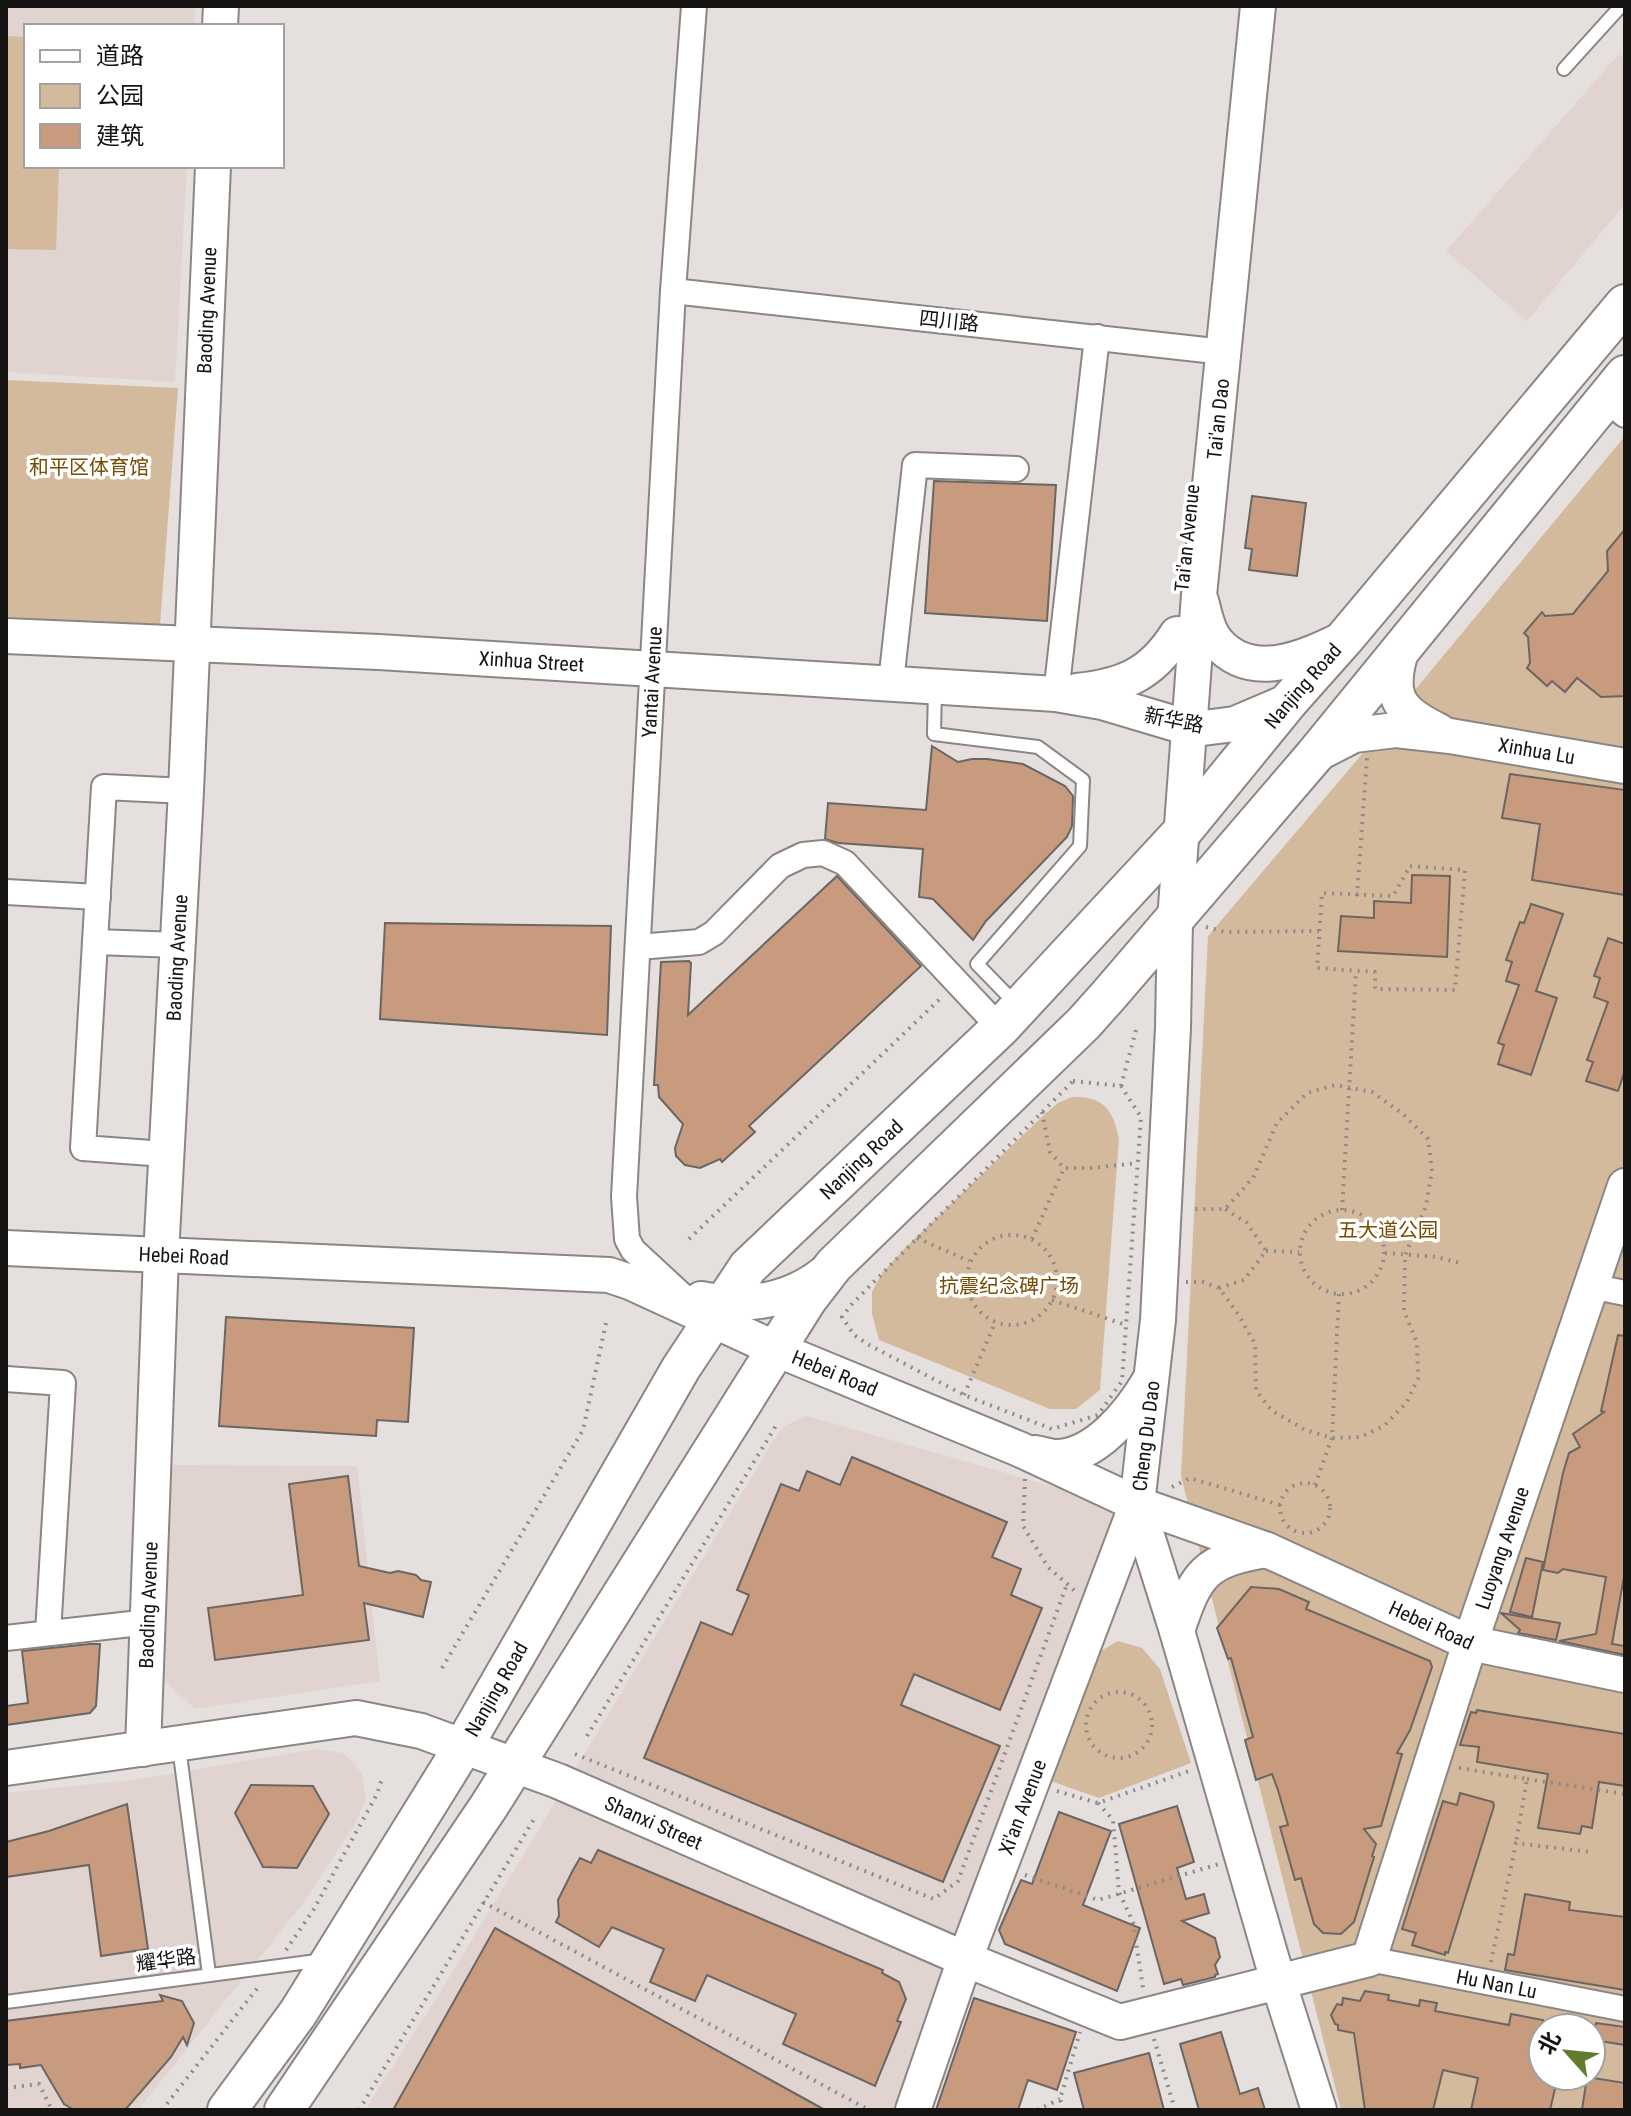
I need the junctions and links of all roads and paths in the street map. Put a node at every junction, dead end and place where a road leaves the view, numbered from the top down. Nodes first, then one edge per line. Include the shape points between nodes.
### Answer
1 (694, 6) edge
2 (1239, 6) edge
3 (1258, 6) edge
4 (1621, 6) edge
5 (1564, 69) dead end
6 (213, 168) edge
7 (673, 291) junction
8 (1625, 304) edge
9 (1097, 337) junction
10 (1215, 351) junction
11 (1618, 396) edge
12 (1016, 469) dead end
13 (1199, 595) junction
14 (1177, 634) junction
15 (6, 636) edge
16 (1345, 638) junction
17 (192, 644) junction
18 (1401, 651) junction
19 (653, 670) junction
20 (891, 682) junction
21 (935, 685) junction
22 (1056, 694) junction
23 (1289, 701) junction
24 (1170, 723) junction
25 (1369, 732) junction
26 (1450, 736) junction
27 (1314, 756) junction
28 (1625, 766) edge
29 (186, 791) junction
30 (1182, 832) junction
31 (6, 892) edge
32 (1357, 896) junction
33 (98, 897) junction
34 (1175, 920) junction
35 (1319, 931) junction
36 (95, 942) junction
37 (178, 945) junction
38 (638, 947) junction
39 (1356, 971) junction
40 (956, 984) junction
41 (1010, 1018) junction
42 (1137, 1026) dead end
43 (1121, 1086) junction
44 (1349, 1086) junction
45 (1042, 1112) junction
46 (165, 1154) junction
47 (1138, 1163) junction
48 (1064, 1168) junction
49 (1625, 1186) edge
50 (1164, 1209) junction
51 (1225, 1209) junction
52 (1342, 1210) junction
53 (917, 1238) junction
54 (689, 1239) dead end
55 (1032, 1239) junction
56 (6, 1248) edge
57 (1266, 1251) junction
58 (1300, 1252) junction
59 (1385, 1253) dead end
60 (161, 1255) junction
61 (970, 1262) junction
62 (1464, 1264) dead end
63 (834, 1265) junction
64 (637, 1272) junction
65 (1160, 1281) junction
66 (1590, 1286) junction
67 (1219, 1288) junction
68 (1625, 1293) edge
69 (1339, 1294) junction
70 (1052, 1300) junction
71 (720, 1312) junction
72 (995, 1322) junction
73 (606, 1323) dead end
74 (1126, 1325) junction
75 (776, 1349) junction
76 (1153, 1374) junction
77 (6, 1379) edge
78 (964, 1395) junction
79 (777, 1424) dead end
80 (1332, 1438) junction
81 (1022, 1464) junction
82 (1315, 1485) junction
83 (1137, 1504) junction
84 (1280, 1505) junction
85 (1267, 1550) junction
86 (1067, 1584) junction
87 (1099, 1605) junction
88 (149, 1622) junction
89 (1177, 1631) junction
90 (48, 1633) junction
91 (6, 1638) edge
92 (1470, 1643) junction
93 (442, 1668) dead end
94 (1625, 1675) edge
95 (1124, 1692) joint
96 (587, 1736) dead end
97 (178, 1744) junction
98 (463, 1747) junction
99 (143, 1749) junction
100 (575, 1754) dead end
101 (1214, 1762) junction
102 (1433, 1763) junction
103 (515, 1766) junction
104 (6, 1768) edge
105 (1527, 1779) junction
106 (1032, 1783) junction
107 (1625, 1794) edge
108 (1098, 1803) junction
109 (534, 1819) dead end
110 (1516, 1843) junction
111 (1590, 1852) dead end
112 (1241, 1857) junction
113 (1000, 1866) junction
114 (1119, 1892) junction
115 (483, 1902) junction
116 (331, 1959) junction
117 (965, 1959) junction
118 (1369, 1959) junction
119 (209, 1974) junction
120 (1278, 1981) junction
121 (1487, 1984) junction
122 (6, 2002) edge
123 (1087, 2008) junction
124 (1625, 2009) edge
125 (1147, 2014) junction
126 (6, 2088) edge
127 (1060, 2099) junction
128 (52, 2110) edge
129 (227, 2110) edge
130 (284, 2110) edge
131 (359, 2110) edge
132 (869, 2110) edge
133 (913, 2110) edge
134 (1037, 2110) edge
135 (1063, 2110) edge
136 (1175, 2110) edge
137 (1319, 2110) edge

1 - 7 street, Yantai Avenue
2 - 10 street, Tai'an Avenue
3 - 10 street, Tai'an Dao
4 - 5 lane
6 - 17 street, Baoding Avenue
7 - 9 street, 四川路
7 - 19 street, Yantai Avenue
8 - 16 main road, Nanjing Road
9 - 10 street, 四川路
9 - 22 street
10 - 13 street, Tai'an Dao
10 - 14 street, Tai'an Avenue
11 - 18 main road
12 - 20 street via 915,465
13 - 16 street via 1217,642 1243,659 1291,661
13 - 24 street, Tai'an Dao
14 - 22 street via 1164,654 1135,677
14 - 24 street, Tai'an Avenue
15 - 17 street, Xinhua Street
16 - 23 main road, Nanjing Road
17 - 19 street, Xinhua Street
17 - 29 street, Baoding Avenue
18 - 26 street, Xinhua Lu via 1394,679 1399,704
18 - 27 main road
19 - 20 street, Xinhua Street
19 - 38 street, Yantai Avenue
20 - 21 street, Xinhua Street
21 - 22 street, Xinhua Street
21 - 41 lane via 934,734 1038,747 1083,780 1080,846 977,964
22 - 24 street, 新华路
23 - 24 street, 新华路 via 1214,728
23 - 30 main road, Nanjing Road
24 - 30 street, Tai'an Dao
24 - 30 street via 1156,727
25 - 26 street, Xinhua Lu
25 - 27 street, Xinhua Lu via 1339,740
25 - 32 path
26 - 28 street, Xinhua Lu
27 - 34 main road
29 - 33 street via 104,787
29 - 37 street, Baoding Avenue
30 - 34 street, Cheng Du Dao
30 - 41 main road, Nanjing Road
31 - 33 street
32 - 35 path via 1322,893
32 - 39 path via 1393,896 1410,866 1465,870 1455,990 1375,989 1375,972
33 - 36 street
34 - 35 path via 1225,932
34 - 50 street, Cheng Du Dao
34 - 63 main road via 1084,1023
35 - 39 path via 1317,968
36 - 37 street
36 - 46 street via 83,1148
37 - 46 street, Baoding Avenue
38 - 40 street via 699,942 780,866 823,853 845,863
38 - 64 street, Yantai Avenue via 624,1197 627,1239
39 - 44 path
40 - 41 street
40 - 54 path
41 - 71 main road, Nanjing Road via 748,1267
42 - 43 path
43 - 45 path via 1073,1081
43 - 47 path via 1141,1117
44 - 51 path via 1307,1093 1277,1123 1253,1178
44 - 52 path
44 - 80 path via 1372,1092 1428,1139 1432,1171 1426,1206 1405,1255 1404,1311 1417,1343 1418,1378 1407,1402 1384,1426 1360,1437
45 - 48 path via 1050,1152
45 - 53 path
46 - 60 street, Baoding Avenue
47 - 48 path
47 - 74 path
48 - 55 path
49 - 66 street, Luoyang Avenue
50 - 51 path
50 - 65 street, Cheng Du Dao
51 - 57 path via 1247,1223
52 - 58 path via 1312,1222
52 - 69 path via 1376,1226 1385,1254 1375,1279 1365,1288
53 - 61 path
53 - 78 path via 842,1317 869,1345
55 - 61 path via 1002,1235 987,1241
55 - 70 path via 1054,1261
56 - 60 street, Hebei Road
57 - 58 path
57 - 67 path via 1244,1280
58 - 69 path via 1314,1284
59 - 62 path
60 - 64 street, Hebei Road
60 - 88 street, Baoding Avenue
61 - 72 path via 969,1295 975,1308
63 - 71 street via 777,1299
63 - 75 main road
64 - 71 street, Hebei Road
64 - 71 street
65 - 67 path via 1203,1282
65 - 76 street, Cheng Du Dao
66 - 68 street
66 - 92 street, Luoyang Avenue
67 - 80 path via 1255,1344 1256,1390 1271,1410
69 - 80 path
70 - 72 path via 1029,1322
70 - 74 path
71 - 75 street, Hebei Road
71 - 98 main road, Nanjing Road via 681,1368
72 - 78 path
73 - 93 path via 583,1430
74 - 78 path via 1122,1381 1098,1415 1052,1429
75 - 81 street, Hebei Road
75 - 103 main road
76 - 81 street via 1138,1400 1104,1435 1070,1454
76 - 83 street, Cheng Du Dao
77 - 90 street via 63,1383
79 - 96 path
80 - 82 path
81 - 83 street, Hebei Road
81 - 86 path via 1023,1526 1048,1567
82 - 84 path via 1292,1486
82 - 84 path via 1330,1505 1320,1528 1295,1531 1283,1521
83 - 84 path via 1190,1478
83 - 85 street, Hebei Road
83 - 87 street, Xi'an Avenue
83 - 89 street, Cheng Du Dao
85 - 89 street via 1221,1561 1202,1574
85 - 92 street, Hebei Road
86 - 87 path
86 - 100 path via 958,1881 934,1899
87 - 106 street, Xi'an Avenue
88 - 90 street
88 - 99 street, Baoding Avenue
89 - 101 street, Cheng Du Dao
90 - 91 street
92 - 94 street, Hebei Road
92 - 102 street, Luoyang Avenue
95 - 95 path via 1102,1697 1087,1714 1087,1736 1109,1757 1130,1757 1151,1734 1144,1703
97 - 98 street, Shanxi Street via 356,1718 401,1726
97 - 99 street, Shanxi Street
97 - 119 lane
98 - 103 street, Shanxi Street
98 - 116 main road, Nanjing Road
99 - 104 street, Shanxi Street
101 - 108 path
101 - 112 street, Cheng Du Dao
102 - 105 path
102 - 118 street, Luoyang Avenue
103 - 117 street, Shanxi Street
103 - 130 main road
105 - 107 path
105 - 110 path
106 - 108 path
106 - 113 street, Xi'an Avenue
108 - 114 path via 1113,1820
109 - 115 path
110 - 111 path
110 - 121 path
112 - 114 path
112 - 120 street, Cheng Du Dao
113 - 114 path via 1098,1900
113 - 117 street, Xi'an Avenue
114 - 125 path via 1133,1922
115 - 131 path
115 - 132 path
116 - 119 lane, 耀华路
116 - 129 main road, Nanjing Road
117 - 123 street, Shanxi Street
117 - 133 street, Xi'an Avenue
118 - 120 street, Shanxi Street
118 - 121 street, Hu Nan Lu
119 - 122 lane, 耀华路
120 - 125 street, Shanxi Street
120 - 137 street, Cheng Du Dao
121 - 124 street, Hu Nan Lu
123 - 125 street, Shanxi Street via 1120,2022
123 - 127 path
125 - 136 path
126 - 128 path via 39,2084
127 - 134 path
127 - 135 path

